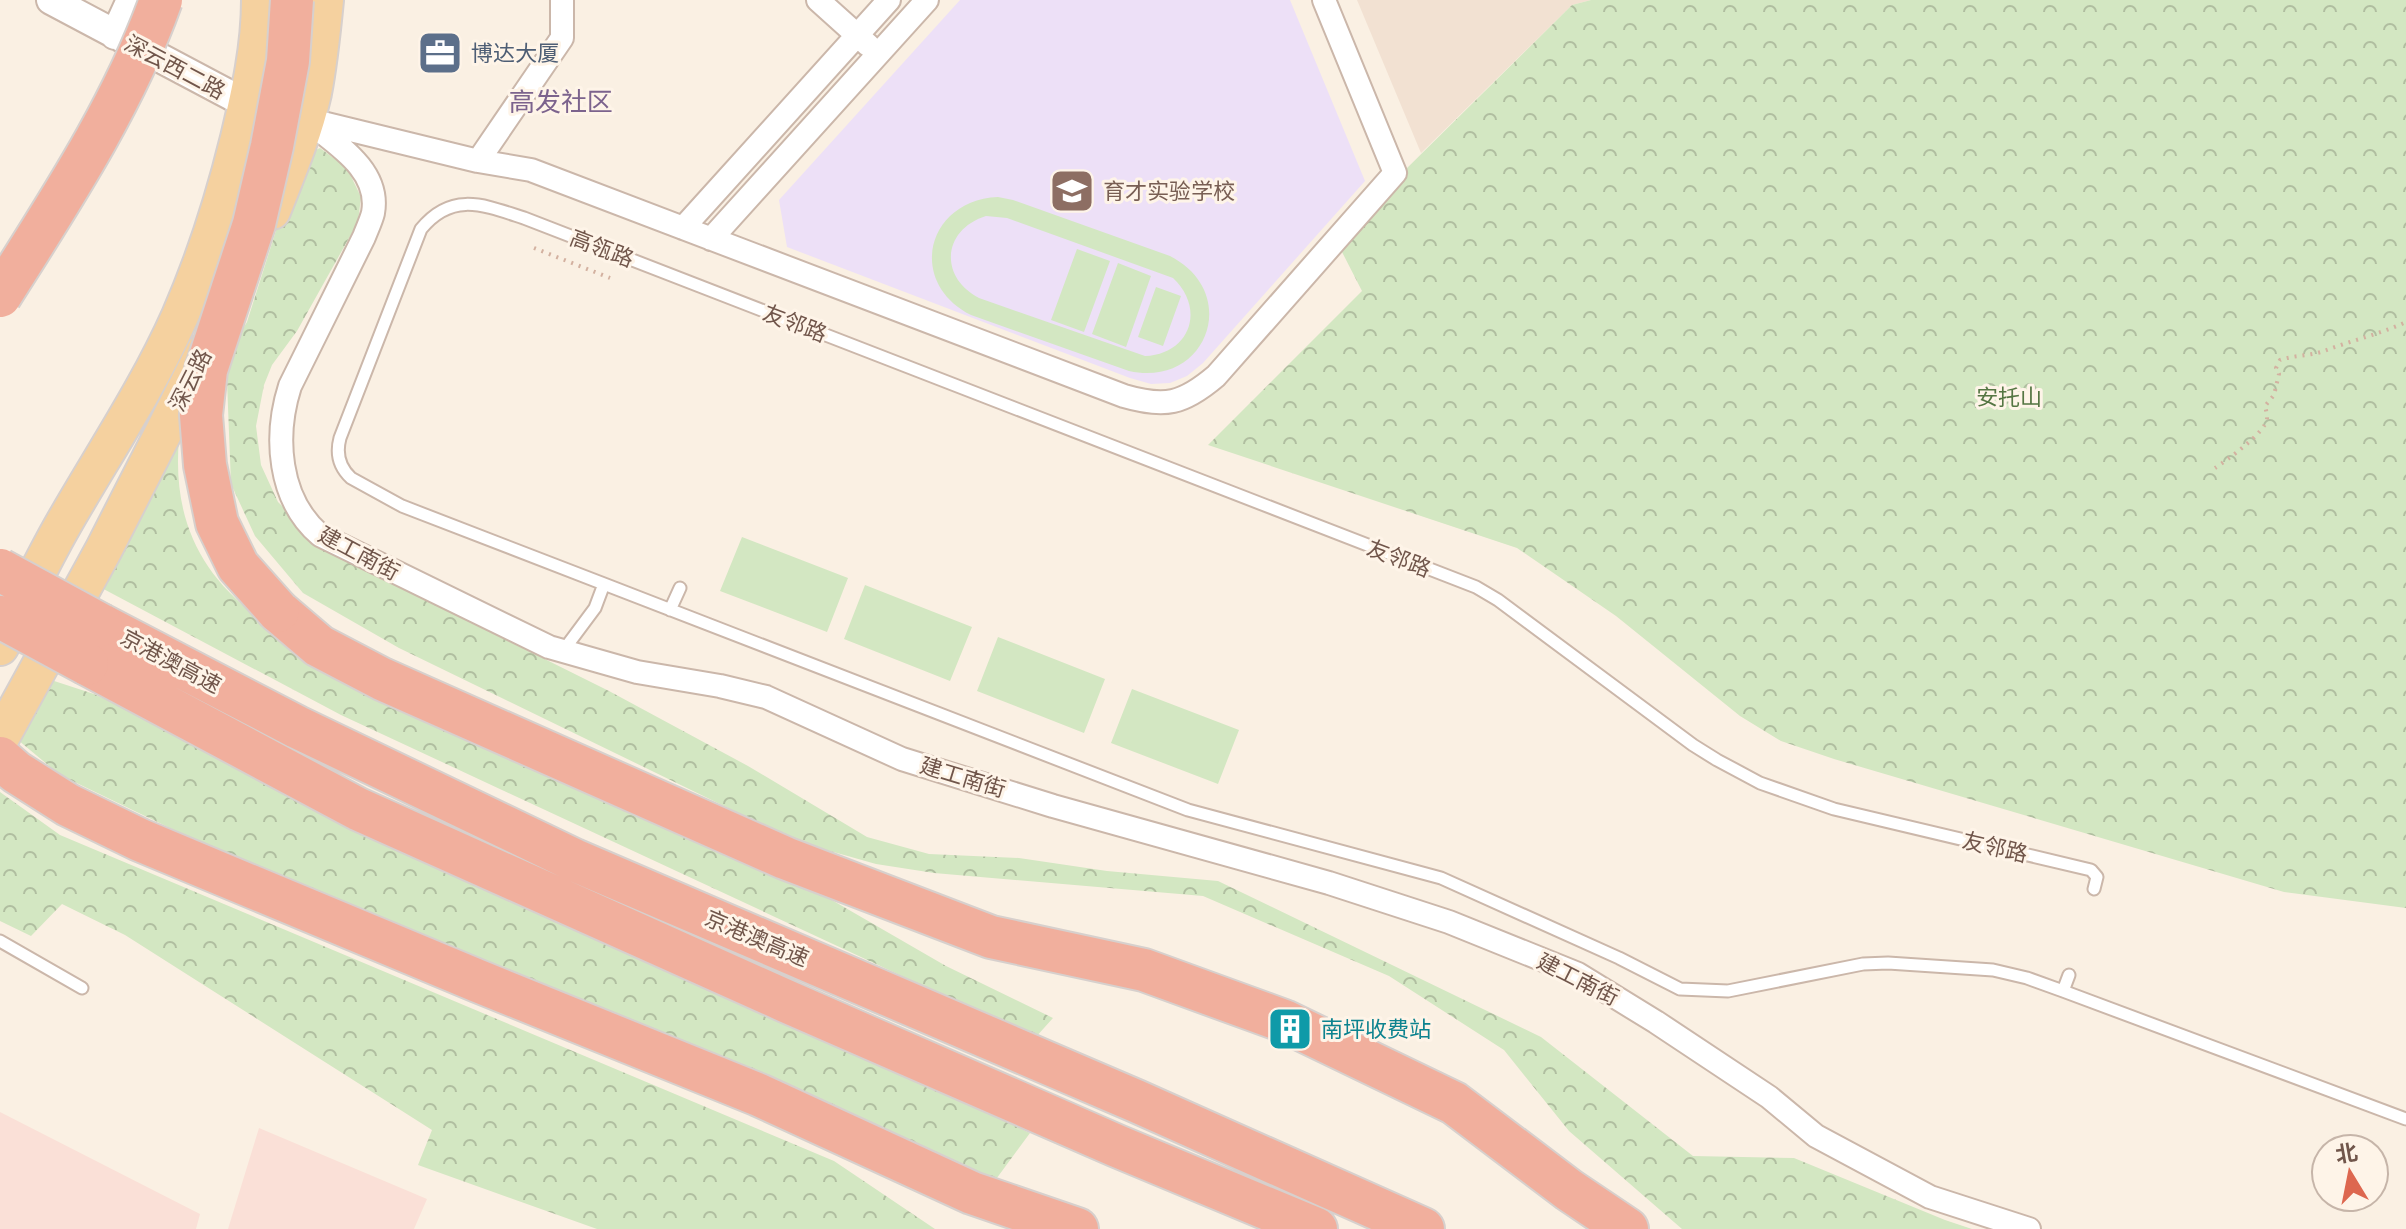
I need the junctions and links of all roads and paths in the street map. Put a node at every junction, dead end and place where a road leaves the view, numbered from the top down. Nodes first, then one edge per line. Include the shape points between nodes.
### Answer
1 (51, 0) edge
2 (131, 0) edge
3 (161, 0) edge
4 (260, 0) edge
5 (292, 0) edge
6 (325, 0) edge
7 (562, 0) edge
8 (818, 0) edge
9 (889, 0) edge
10 (927, 0) edge
11 (1324, 0) edge
12 (115, 35) junction
13 (857, 35) junction
14 (878, 54) junction
15 (247, 104) junction
16 (305, 119) junction
17 (478, 161) junction
18 (683, 228) junction
19 (711, 239) junction
20 (534, 248) dead end
21 (610, 278) dead end
22 (681, 279) joint
23 (0, 296) edge
24 (2406, 322) edge
25 (2215, 468) dead end
26 (0, 570) edge
27 (604, 584) junction
28 (680, 588) dead end
29 (670, 610) junction
30 (0, 617) edge
31 (0, 647) edge
32 (563, 651) junction
33 (0, 739) edge
34 (0, 758) edge
35 (2094, 889) dead end
36 (0, 941) edge
37 (2069, 975) dead end
38 (82, 988) dead end
39 (2063, 991) junction
40 (2406, 1119) edge
41 (1077, 1229) edge
42 (1316, 1229) edge
43 (1423, 1229) edge
44 (1627, 1229) edge
45 (2029, 1229) edge

1 - 12 street, 深云西二路
2 - 12 street
3 - 23 highway, bridge via 129,78
4 - 15 main road, 深云路
5 - 44 highway, bridge via 288,61 272,146 254,224 206,370 201,415 217,523 238,566 278,611 319,646 382,679 785,858 991,937 1144,970 1284,1021 1454,1103
6 - 16 main road, 深云路
7 - 17 street via 562,38
8 - 13 street
9 - 13 street
10 - 14 street
11 - 19 street via 1395,173 1216,376 1174,402 1124,396
12 - 15 street, 深云西二路
13 - 14 street
13 - 18 street
14 - 19 street
15 - 16 street, 深云西二路
15 - 31 main road, 深云路 via 218,215 179,318
16 - 17 street
16 - 32 street, 建工南街 via 367,174 373,212 283,407 281,459 292,496 306,523 328,540
16 - 33 main road, 深云路 via 246,269 104,549
17 - 18 street via 531,170
18 - 19 street
20 - 21 path
22 - 27 lane, 高瓴路 via 490,207 450,205 421,229 340,438 344,472 367,489
22 - 35 lane, 友邻路 via 1476,587 1693,745 1760,783 1834,809 2091,870 2097,877
24 - 25 path via 2352,343 2280,360 2264,426
26 - 43 highway, 京港澳高速, bridge via 297,727 574,860
27 - 29 lane, 高瓴路
27 - 32 lane via 595,608
28 - 29 lane
29 - 39 lane, 高瓴路 via 1188,810 1441,878 1680,989 1728,991 1888,963 1993,970
30 - 42 highway, 京港澳高速, bridge via 358,809 1074,1128
32 - 45 street, 建工南街 via 637,672 766,697 902,759 1449,922 1578,974 1769,1097 1816,1136 1930,1197
34 - 41 highway via 68,805 140,840 759,1095 972,1193
36 - 38 lane
37 - 39 lane
39 - 40 lane, 高瓴路

